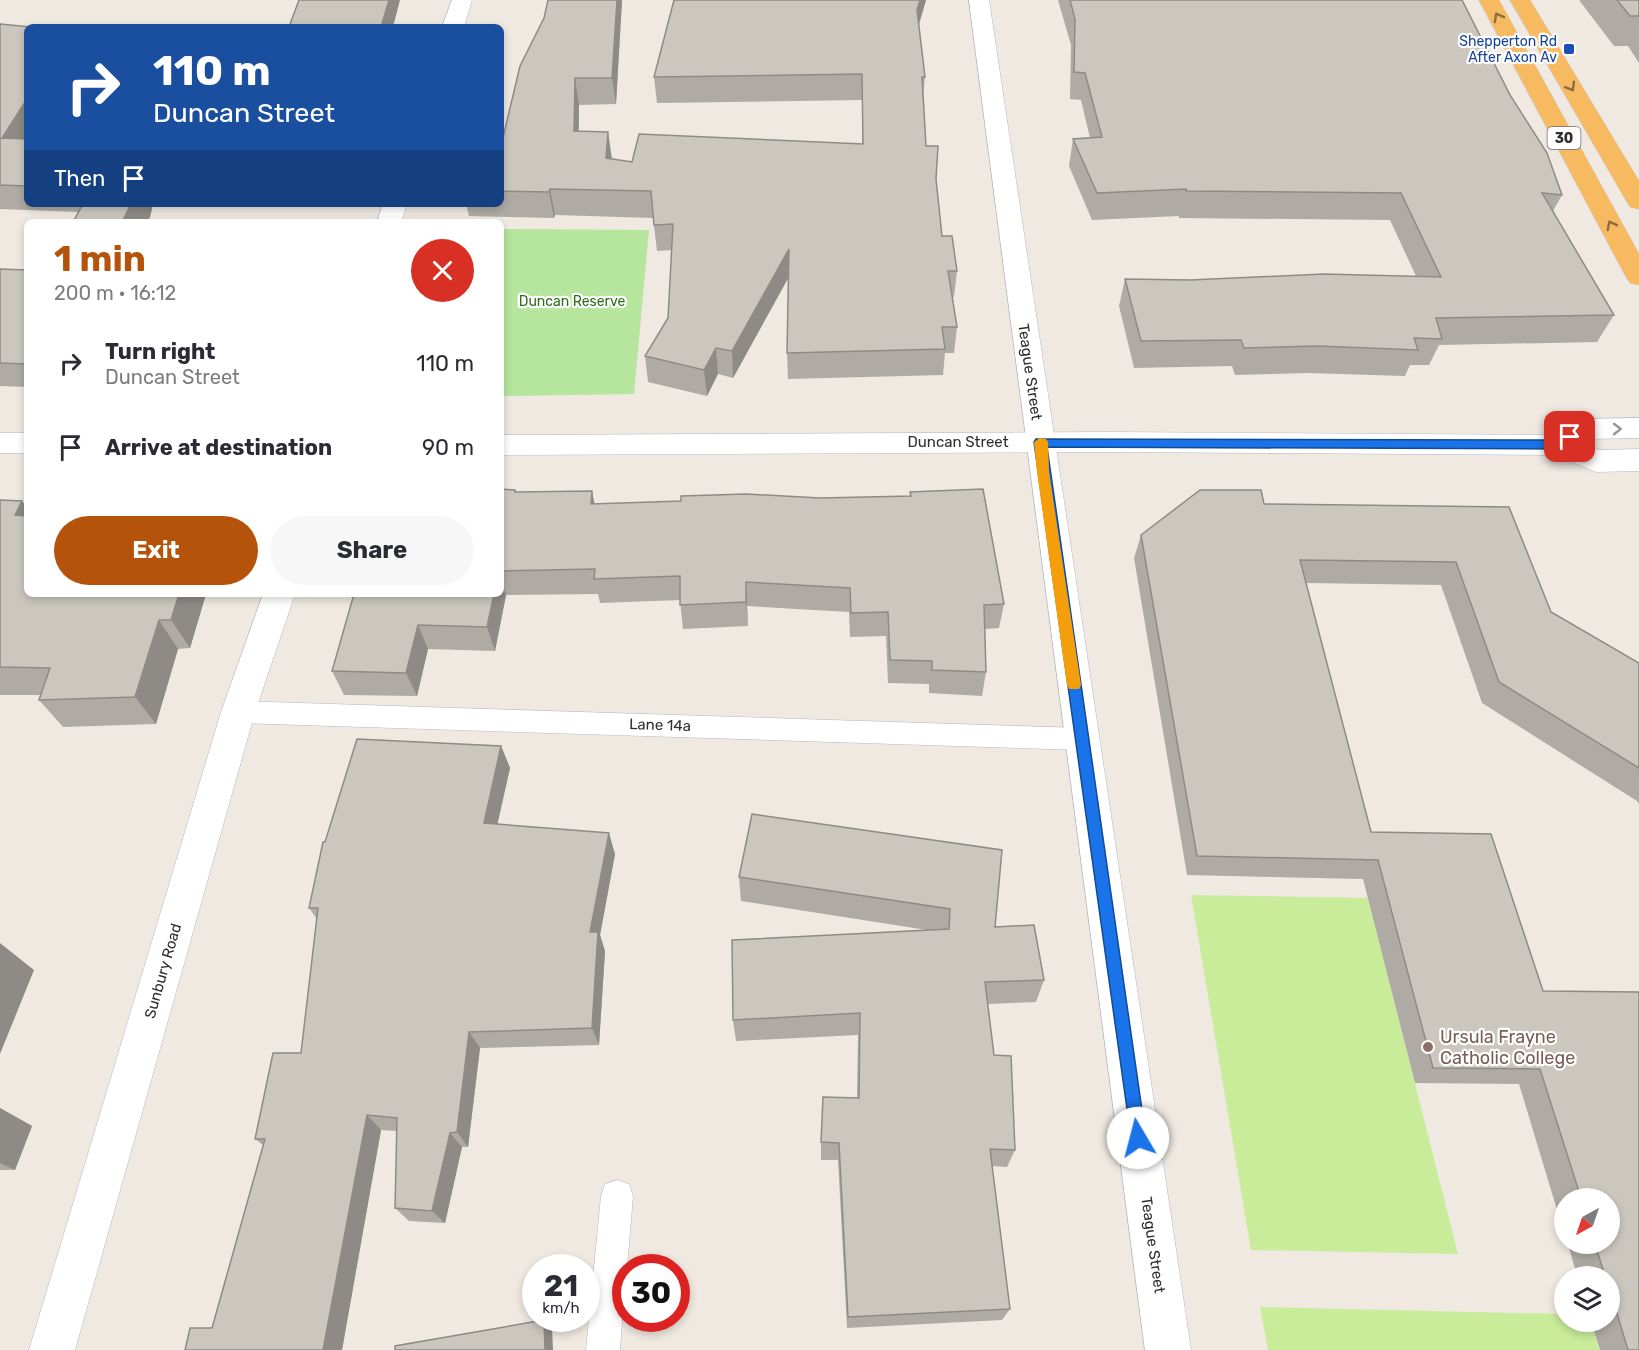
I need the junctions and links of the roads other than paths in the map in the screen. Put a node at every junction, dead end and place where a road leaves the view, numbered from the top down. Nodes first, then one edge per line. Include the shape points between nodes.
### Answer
1 (462, 0) edge
2 (979, 0) edge
3 (1489, 0) edge
4 (1520, 0) edge
5 (454, 24) edge
6 (1639, 202) edge
7 (1639, 276) edge
8 (1639, 428) edge
9 (1040, 442) junction
10 (0, 443) edge
11 (24, 443) edge
12 (504, 445) edge
13 (1559, 445) junction
14 (1639, 460) edge
15 (278, 597) edge
16 (238, 712) junction
17 (1082, 739) junction
18 (617, 1196) dead end
19 (52, 1350) edge
20 (603, 1350) edge
21 (1168, 1350) edge

1 - 5 street
2 - 9 street, Teague Street
7 -> 3 highway, 30
4 -> 6 highway, 30
13 -> 8 street via 1580,429
9 - 12 street, Duncan Street
9 - 13 street, Duncan Street
9 - 17 street, Teague Street
10 - 11 street
13 - 14 street, Duncan Street via 1596,460
15 - 16 street, Sunbury Road
16 - 17 lane, Lane 14a
16 - 19 street, Sunbury Road
17 - 21 street, Teague Street
18 - 20 lane

